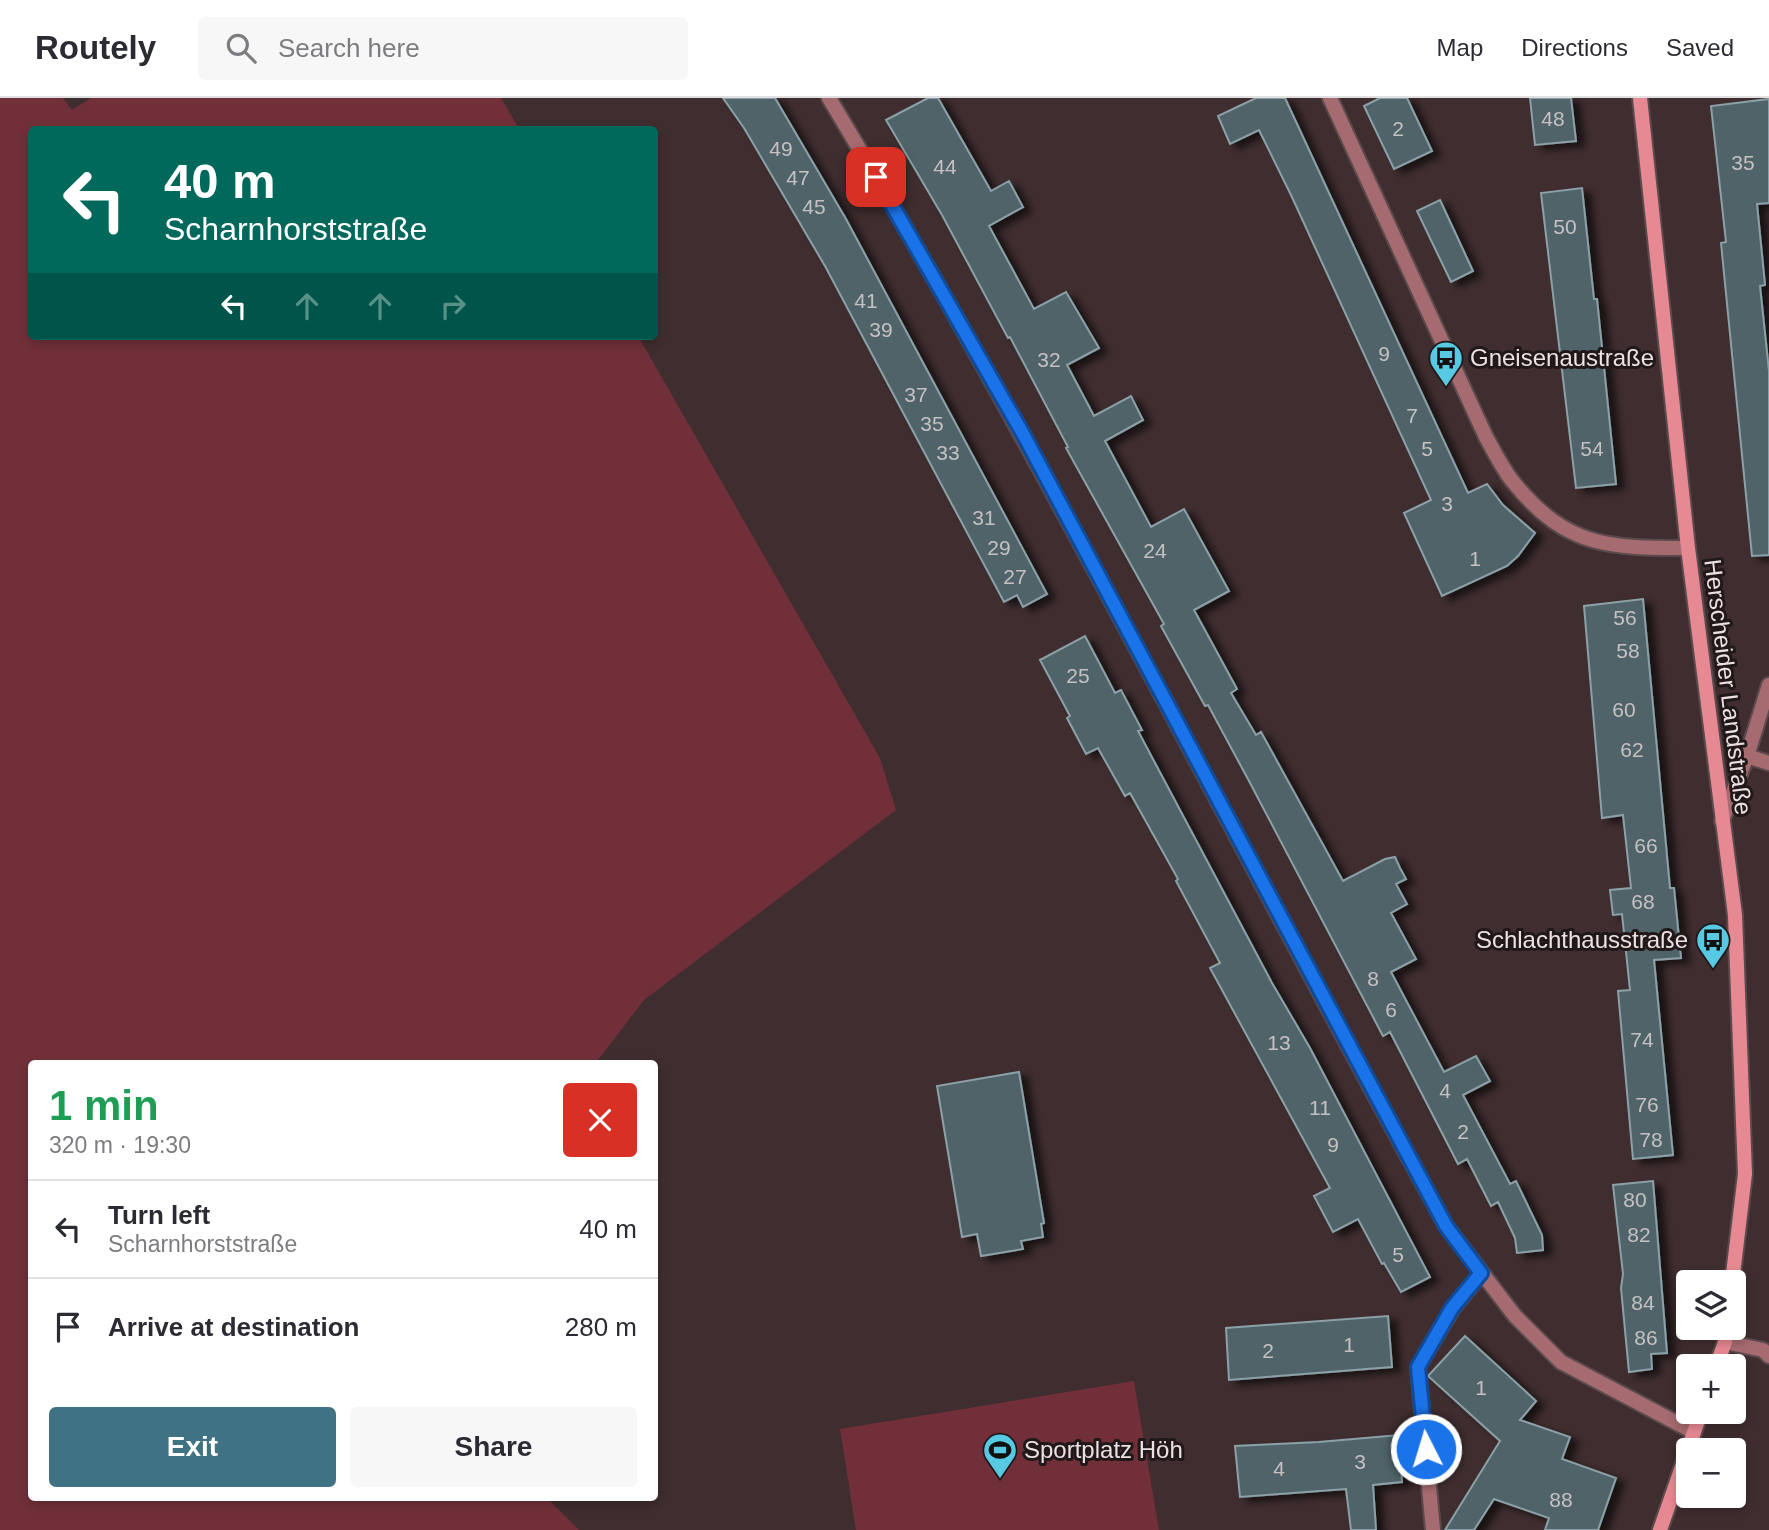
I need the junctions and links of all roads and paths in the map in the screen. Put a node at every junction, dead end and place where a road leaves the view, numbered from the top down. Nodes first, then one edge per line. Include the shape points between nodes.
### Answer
1 (829, 98) edge
2 (1330, 98) edge
3 (1640, 98) edge
4 (1688, 548) junction
5 (1769, 685) edge
6 (1747, 757) junction
7 (1769, 763) edge
8 (1722, 821) junction
9 (1734, 1270) edge
10 (1481, 1273) junction
11 (1738, 1340) edge
12 (1769, 1356) edge
13 (1697, 1424) edge
14 (1695, 1432) junction
15 (1433, 1530) edge
16 (1660, 1530) edge

1 - 10 street via 1022,432 1446,1226
2 - 4 street via 1486,438 1513,482 1550,521 1592,541 1631,548
3 - 4 main road, Herscheider Landstraße
4 - 8 main road, Herscheider Landstraße
5 - 6 street
6 - 7 street
6 - 8 street
8 - 9 main road, Herscheider Landstraße via 1735,915 1745,1174
10 - 14 street via 1561,1362
10 - 15 street via 1452,1308 1418,1367
11 - 12 street
13 - 14 main road
14 - 16 main road

